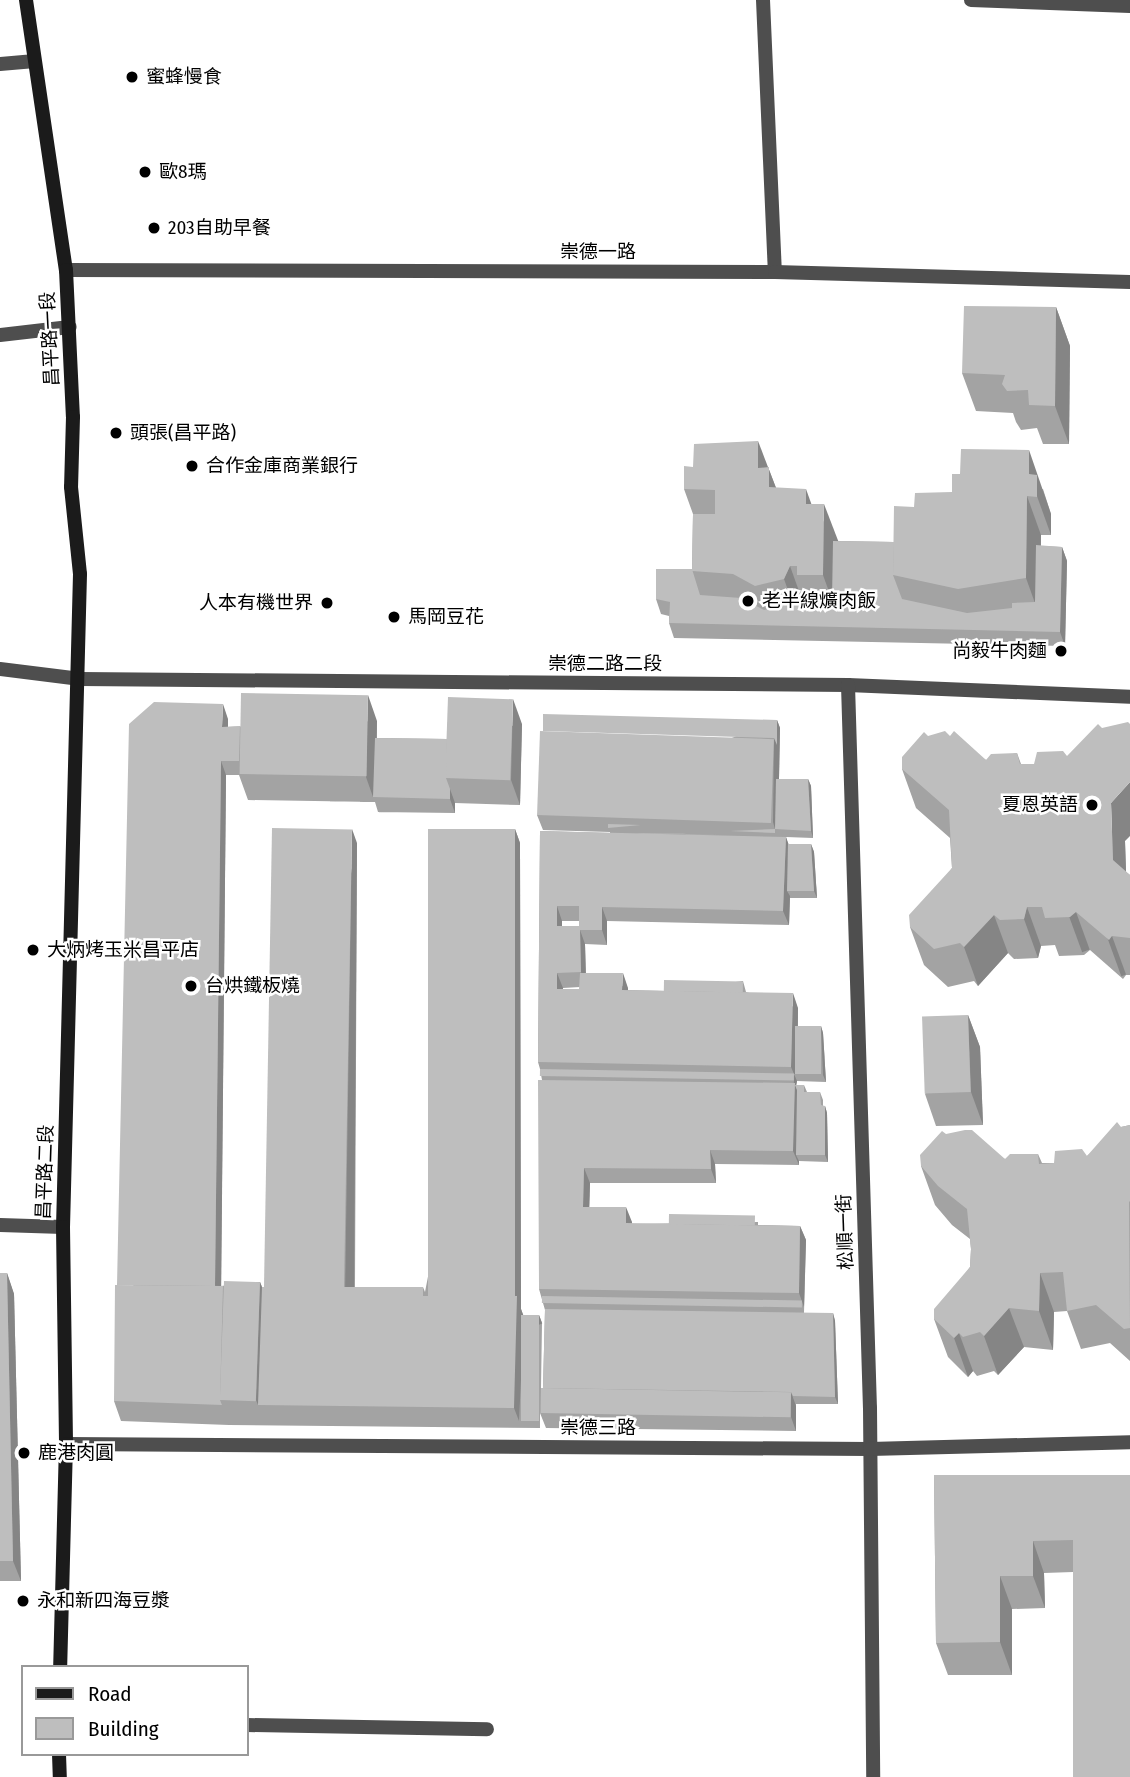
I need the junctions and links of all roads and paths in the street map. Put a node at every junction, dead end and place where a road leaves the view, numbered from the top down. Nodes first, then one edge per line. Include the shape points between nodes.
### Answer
1 (26, 0) edge
2 (763, 0) edge
3 (971, 0) edge
4 (1130, 6) edge
5 (32, 61) junction
6 (0, 64) edge
7 (66, 270) junction
8 (775, 272) junction
9 (1130, 282) edge
10 (69, 327) junction
11 (0, 335) edge
12 (0, 669) edge
13 (80, 679) junction
14 (848, 685) junction
15 (1130, 697) edge
16 (0, 1225) edge
17 (63, 1227) junction
18 (1130, 1442) edge
19 (66, 1444) junction
20 (870, 1449) junction
21 (60, 1665) edge
22 (248, 1725) edge
23 (487, 1729) dead end
24 (59, 1756) edge
25 (60, 1777) edge
26 (873, 1777) edge

1 - 5 street, 昌平路一段
2 - 8 street
3 - 4 street
5 - 6 street
5 - 7 street, 昌平路一段
7 - 8 street, 崇德一路
7 - 10 street, 昌平路一段
8 - 9 street, 崇德一路
10 - 11 street
10 - 13 street, 昌平路一段
12 - 13 street, 崇德二路二段
13 - 14 street, 崇德二路二段
13 - 17 street, 昌平路二段
14 - 15 street, 崇德二路二段
14 - 20 street, 松順一街
16 - 17 street
17 - 19 street, 昌平路二段
18 - 20 street, 崇德三路
19 - 20 street, 崇德三路
19 - 21 street, 昌平路二段
20 - 26 street, 松順一街
22 - 23 street
24 - 25 street

